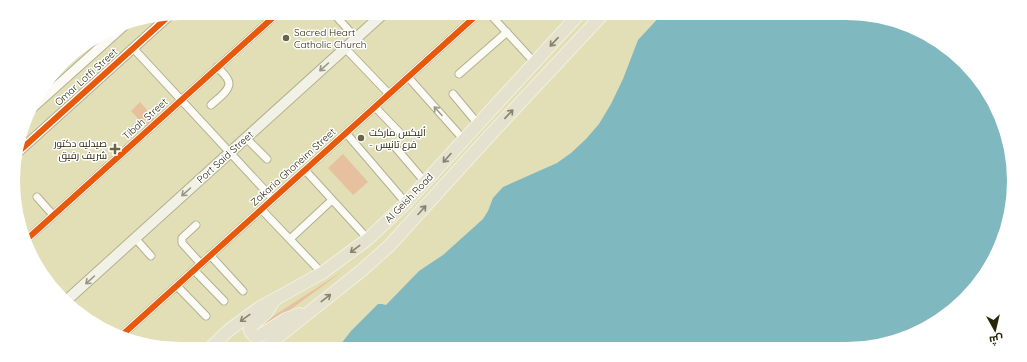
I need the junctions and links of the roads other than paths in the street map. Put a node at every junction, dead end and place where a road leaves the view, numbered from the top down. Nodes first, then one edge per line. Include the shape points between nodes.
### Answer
1 (270, 20) edge
2 (339, 20) edge
3 (376, 20) edge
4 (470, 20) edge
5 (496, 20) edge
6 (572, 20) edge
7 (597, 20) edge
8 (164, 21) edge
9 (507, 32) junction
10 (114, 35) edge
11 (356, 38) junction
12 (133, 48) junction
13 (345, 48) junction
14 (535, 63) junction
15 (217, 67) junction
16 (459, 74) dead end
17 (408, 77) junction
18 (389, 94) junction
19 (453, 94) dead end
20 (43, 98) edge
21 (181, 100) junction
22 (211, 105) dead end
23 (374, 107) junction
24 (478, 124) junction
25 (346, 133) junction
26 (402, 134) dead end
27 (246, 138) junction
28 (464, 140) junction
29 (24, 147) edge
30 (396, 148) dead end
31 (230, 153) junction
32 (267, 159) dead end
33 (304, 170) junction
34 (425, 182) junction
35 (37, 197) dead end
36 (272, 199) junction
37 (332, 200) junction
38 (406, 203) junction
39 (262, 209) junction
40 (53, 215) junction
41 (196, 225) dead end
42 (30, 236) edge
43 (135, 238) junction
44 (290, 239) junction
45 (368, 239) junction
46 (210, 255) junction
47 (151, 256) dead end
48 (201, 264) junction
49 (194, 270) junction
50 (322, 272) junction
51 (177, 286) junction
52 (243, 291) dead end
53 (70, 297) edge
54 (275, 299) junction
55 (224, 301) dead end
56 (307, 314) junction
57 (206, 316) dead end
58 (126, 332) edge
59 (217, 342) edge
60 (272, 342) edge

1 - 15 street, Tibah Street
2 - 11 street
3 - 11 main road, Port Said Street
4 - 17 street, Zakaria Ghoneim Street
5 - 9 street
6 -> 14 highway, Al Geish Road
56 -> 7 highway, Al Geish Road via 362,271 389,246
8 - 12 street, Omar Lotfi Street
9 - 14 street
9 - 16 street
10 - 20 street, Omar Lotfi Street
11 - 13 main road, Port Said Street
12 - 21 street
12 - 29 street, Omar Lotfi Street
13 - 18 street
13 -> 27 main road, Port Said Street
14 - 24 highway, Al Geish Road
15 - 21 street, Tibah Street
15 - 22 street via 230,84
17 - 18 street, Zakaria Ghoneim Street
28 -> 17 street
18 - 23 street, Zakaria Ghoneim Street
19 - 24 street
21 - 31 street
21 - 40 street, Tibah Street
23 - 25 street, Zakaria Ghoneim Street
23 - 26 street
24 - 28 highway, Al Geish Road
25 - 33 street, Zakaria Ghoneim Street
25 - 38 street
27 - 31 main road, Port Said Street
27 - 32 street
28 -> 34 highway, Al Geish Road
30 - 34 street
31 - 36 street
31 -> 43 main road, Port Said Street
33 - 36 street, Zakaria Ghoneim Street
33 - 37 street
34 - 38 highway, Al Geish Road
35 - 40 street
36 - 39 street, Zakaria Ghoneim Street
37 - 44 street
37 - 45 street
38 - 45 highway, Al Geish Road
39 - 44 street
39 - 46 street, Zakaria Ghoneim Street
40 - 42 street, Tibah Street
41 - 48 street via 181,240
43 - 47 street
43 -> 53 main road, Port Said Street
44 - 50 street
45 -> 50 highway, Al Geish Road
46 - 48 street, Zakaria Ghoneim Street
46 - 52 street
48 - 49 street, Zakaria Ghoneim Street
49 - 51 street, Zakaria Ghoneim Street
49 - 55 street
50 - 54 highway, Al Geish Road
51 - 57 street
51 - 58 street, Zakaria Ghoneim Street
54 - 56 highway via 266,313 250,327 254,336 259,336 291,317
54 -> 59 highway, Al Geish Road via 244,318
56 - 60 highway, Al Geish Road

